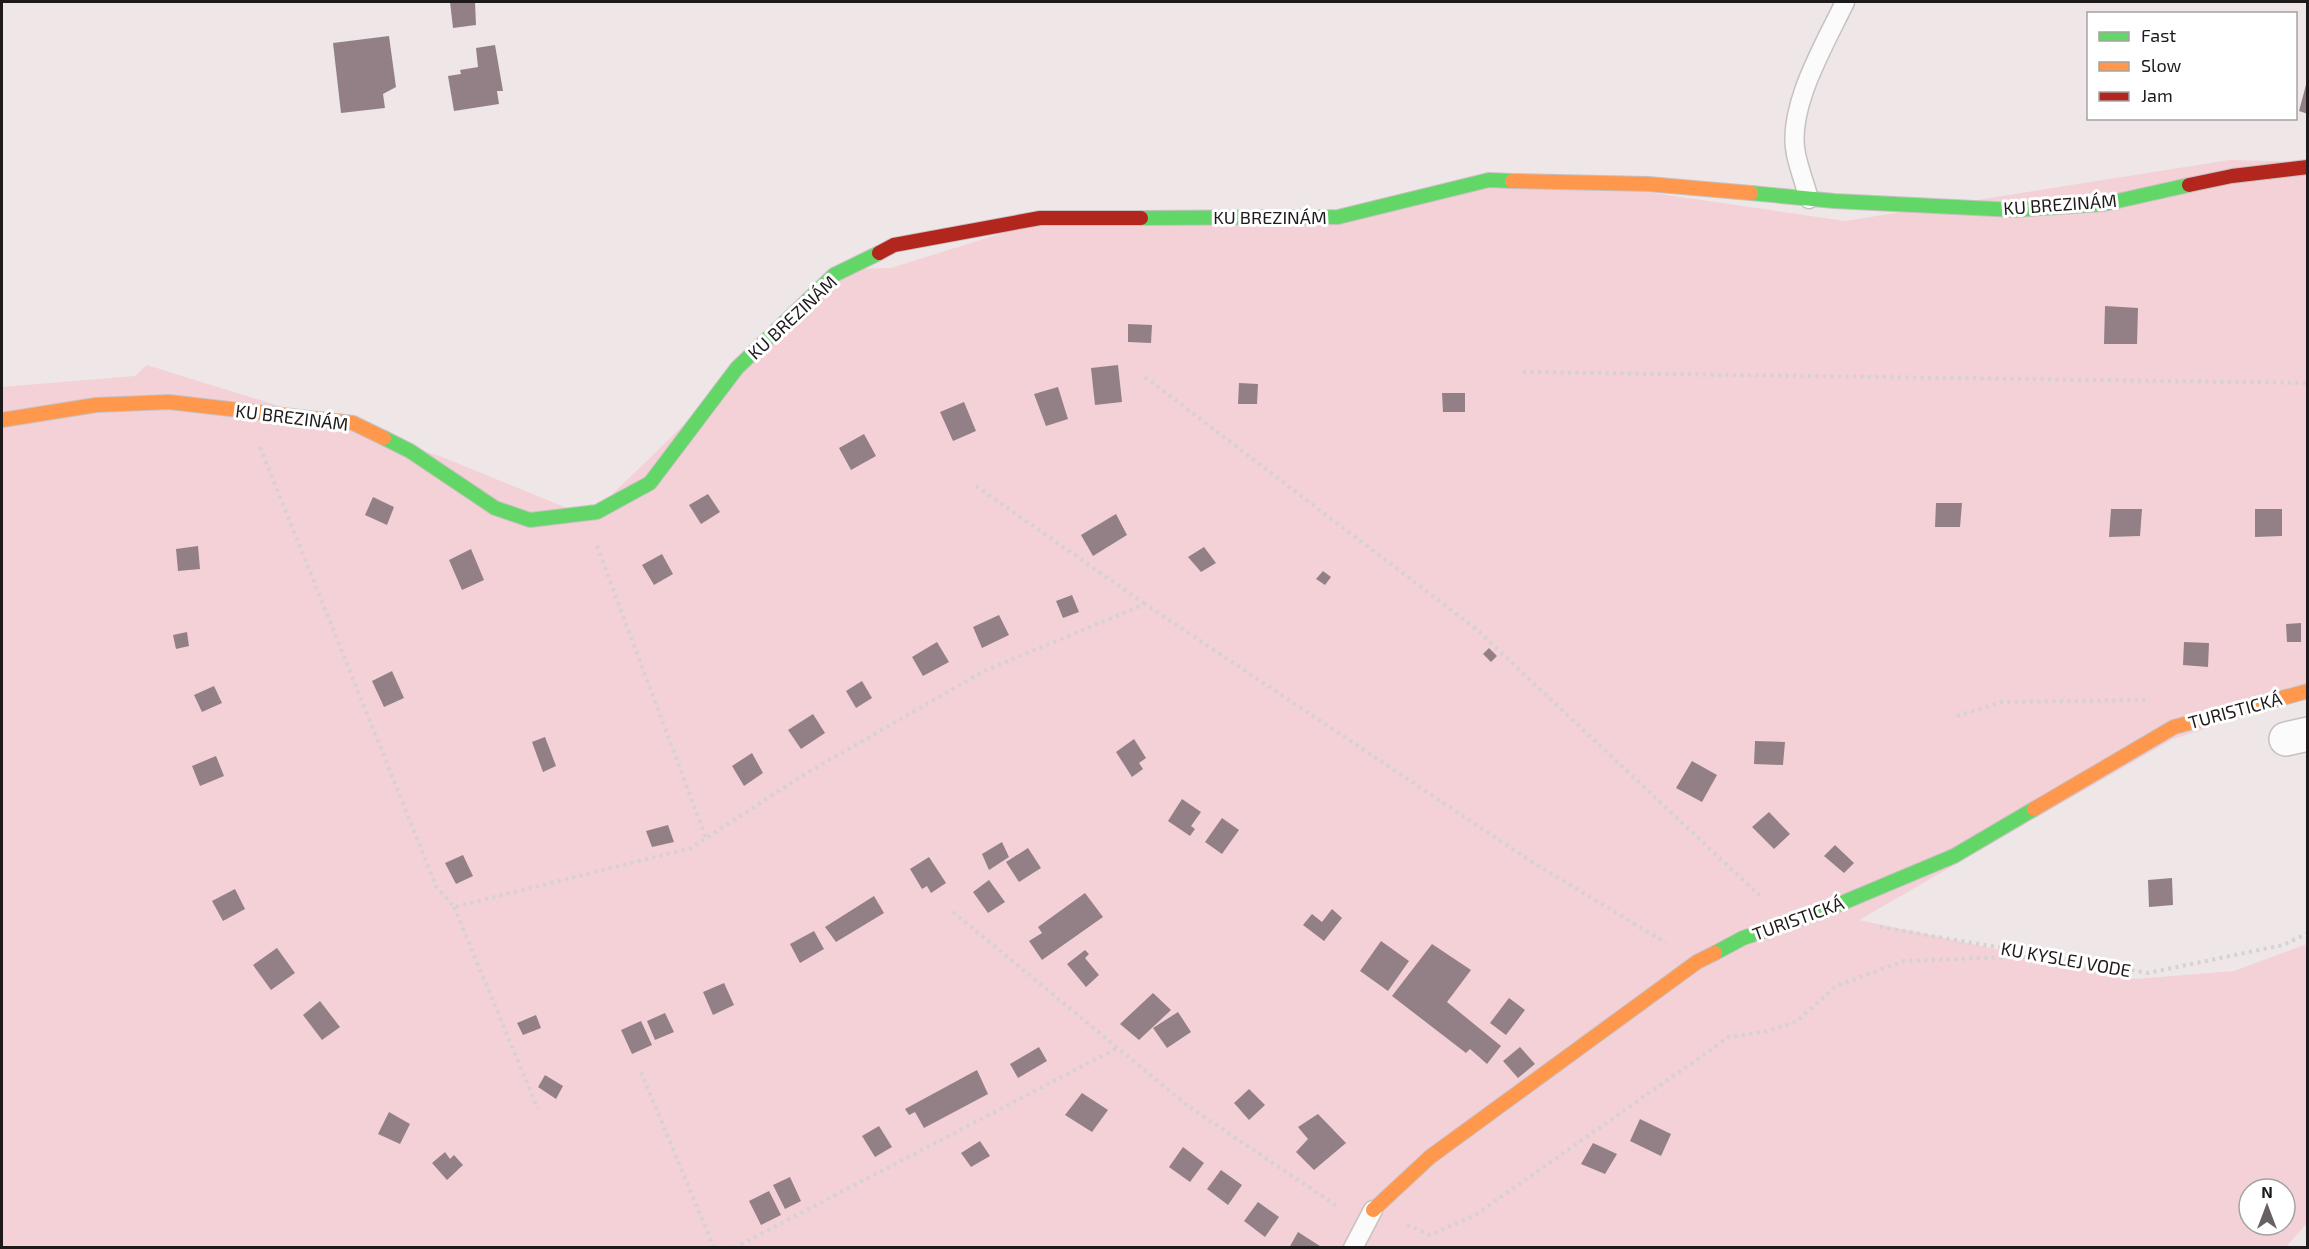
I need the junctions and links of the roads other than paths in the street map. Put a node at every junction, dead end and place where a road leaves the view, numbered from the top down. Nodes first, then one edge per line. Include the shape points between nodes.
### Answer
1 (1845, 2) edge
2 (2307, 167) edge
3 (1809, 199) junction
4 (2, 420) edge
5 (2307, 692) edge
6 (1369, 1217) joint
7 (1353, 1248) edge

1 - 3 lane via 1812,70 1797,118 1795,152
2 - 3 street, KU BREZINÁM via 2232,176 2104,204 2015,210
3 - 4 street, KU BREZINÁM via 1648,184 1489,180 1338,217 1040,218 894,245 834,275 737,368 650,483 597,512 530,520 495,508 410,451 353,423 169,402 96,405
5 - 6 street, TURISTICKÁ via 2174,727 1954,856 1823,911 1743,938 1697,962 1430,1157
6 - 7 lane, TURISTICKÁ

